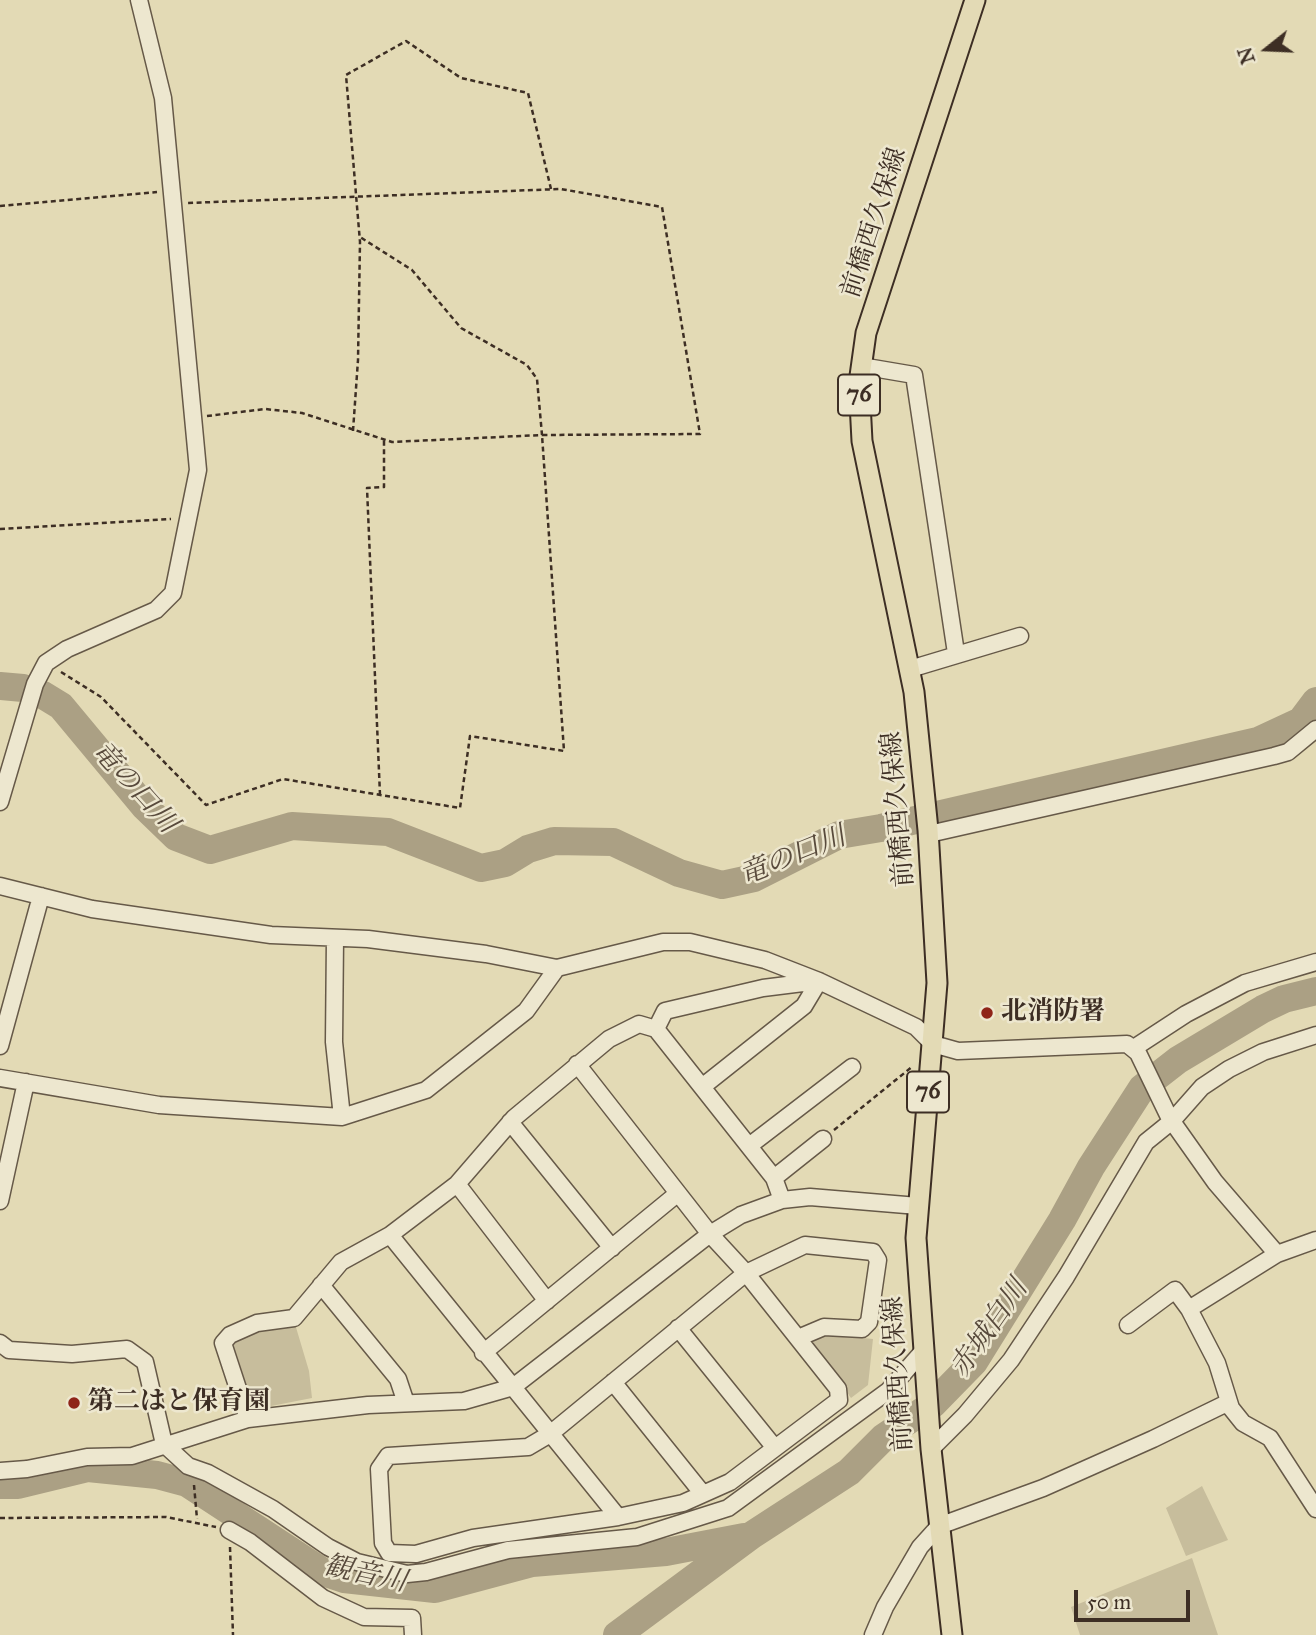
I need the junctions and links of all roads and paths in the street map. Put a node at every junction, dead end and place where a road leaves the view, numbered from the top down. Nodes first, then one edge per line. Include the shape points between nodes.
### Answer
1 (139, 0) edge
2 (975, 0) edge
3 (551, 189) junction
4 (355, 196) junction
5 (173, 197) junction
6 (0, 206) edge
7 (359, 236) junction
8 (861, 366) junction
9 (193, 417) junction
10 (353, 431) junction
11 (542, 435) junction
12 (384, 440) junction
13 (187, 518) junction
14 (0, 529) edge
15 (1020, 636) dead end
16 (956, 653) junction
17 (46, 663) junction
18 (910, 669) junction
19 (1316, 729) edge
20 (380, 795) junction
21 (0, 802) edge
22 (929, 832) junction
23 (0, 886) edge
24 (41, 896) junction
25 (335, 937) junction
26 (1316, 962) edge
27 (558, 968) junction
28 (819, 981) junction
29 (656, 1029) junction
30 (1316, 1035) edge
31 (933, 1044) junction
32 (0, 1046) edge
33 (1136, 1051) junction
34 (577, 1064) junction
35 (852, 1067) dead end
36 (0, 1078) edge
37 (26, 1083) junction
38 (702, 1087) junction
39 (342, 1117) junction
40 (1170, 1119) junction
41 (510, 1122) junction
42 (823, 1139) joint
43 (749, 1146) junction
44 (774, 1178) junction
45 (457, 1184) junction
46 (677, 1194) junction
47 (0, 1200) edge
48 (782, 1200) junction
49 (918, 1206) junction
50 (710, 1234) junction
51 (390, 1235) junction
52 (1316, 1240) edge
53 (612, 1248) junction
54 (1277, 1254) junction
55 (746, 1273) junction
56 (321, 1285) junction
57 (547, 1301) junction
58 (1189, 1309) junction
59 (1128, 1325) dead end
60 (678, 1328) junction
61 (798, 1338) junction
62 (0, 1343) edge
63 (924, 1352) junction
64 (484, 1353) junction
65 (612, 1382) junction
66 (513, 1387) junction
67 (1229, 1402) junction
68 (406, 1404) junction
69 (248, 1419) junction
70 (550, 1434) junction
71 (164, 1444) junction
72 (931, 1447) junction
73 (775, 1448) junction
74 (0, 1471) edge
75 (194, 1481) dead end
76 (703, 1494) junction
77 (1316, 1509) edge
78 (618, 1517) junction
79 (0, 1518) edge
80 (197, 1518) dead end
81 (939, 1526) junction
82 (229, 1530) junction
83 (233, 1635) edge
84 (413, 1635) edge
85 (873, 1635) edge
86 (952, 1635) edge

1 - 5 street via 163,98
2 - 8 main road, 前橋西久保線 / 76 via 866,333
3 - 4 path
3 - 4 path via 528,93 461,78 406,41 346,75
3 - 11 path via 662,207 701,433
4 - 5 path
4 - 7 path
5 - 6 path
5 - 9 street
7 - 10 path
7 - 11 path via 412,270 461,328 527,365 537,379
8 - 16 street via 914,375
8 - 18 main road, 前橋西久保線 / 76 via 863,441
9 - 10 path via 265,410 302,413
9 - 13 street via 198,470
10 - 12 path
11 - 12 path
11 - 20 path via 564,751 470,736 460,808
12 - 20 path via 384,487 367,488
13 - 14 path
13 - 17 street via 173,593 156,611 67,649
15 - 16 street
16 - 18 street
17 - 20 path via 101,697 206,804 283,779
17 - 21 street via 35,684
18 - 22 main road, 前橋西久保線 / 76
19 - 22 street via 1288,752 1274,757
22 - 31 main road, 前橋西久保線 / 76 via 937,983
23 - 24 street
24 - 25 street via 92,909 271,935
24 - 32 street
25 - 27 street via 486,954
25 - 39 street via 334,1042
26 - 33 street via 1245,982 1186,1014
27 - 28 street via 663,942 690,942 765,960
27 - 39 street via 526,1011 426,1090
28 - 29 street via 763,988 665,1011
28 - 31 street via 916,1027
28 - 38 street via 804,1006
29 - 34 street via 639,1024 609,1039
29 - 38 street
30 - 40 street via 1229,1069 1202,1087
31 - 33 street via 958,1051 1127,1044
31 - 42 path via 910,1070
31 - 49 main road, 前橋西久保線 / 76
33 - 40 street
34 - 41 street
34 - 46 street
35 - 43 street
36 - 37 street
37 - 39 street via 159,1105
37 - 47 street
38 - 43 street
40 - 54 street via 1215,1182
40 - 72 street via 1146,1142 1011,1360
41 - 45 street
41 - 53 street
42 - 44 street
43 - 44 street
44 - 48 street
45 - 51 street
45 - 57 street
46 - 50 street
46 - 53 street
48 - 49 street via 810,1197
48 - 50 street via 741,1215
49 - 63 main road, 前橋西久保線 / 76
50 - 55 street
50 - 66 street
51 - 56 street via 341,1262
51 - 64 street
52 - 54 street
53 - 57 street
54 - 58 street
55 - 60 street
55 - 61 street
55 - 61 street via 805,1245 873,1252 878,1260 869,1322 862,1329 824,1327
56 - 68 street via 398,1379
56 - 69 street via 294,1318 257,1323 223,1343
57 - 64 street
58 - 59 street via 1175,1290
58 - 67 street via 1217,1363
60 - 65 street
60 - 73 street
61 - 73 street via 838,1389 839,1400
62 - 71 street via 9,1350 72,1354 127,1349 145,1362
63 - 71 street via 888,1391 728,1508 637,1537 508,1550 426,1572 407,1574 357,1562 262,1503 188,1466
63 - 72 main road, 前橋西久保線 / 76
64 - 66 street
65 - 70 street
65 - 76 street
66 - 68 street via 464,1401
66 - 70 street
67 - 77 street via 1243,1423 1270,1438
67 - 81 street via 1055,1482
68 - 69 street
69 - 71 street
70 - 78 street
70 - 78 street via 528,1447 388,1456 379,1469 383,1543 389,1553 416,1554 473,1538
71 - 74 street via 132,1456 87,1457
72 - 81 main road, 前橋西久保線 / 76
73 - 76 street via 730,1482
75 - 80 path
76 - 78 street
79 - 82 path via 166,1517
81 - 85 street via 920,1547
81 - 86 main road, 前橋西久保線 / 76
82 - 83 path
82 - 84 street via 323,1598 363,1617 412,1618

